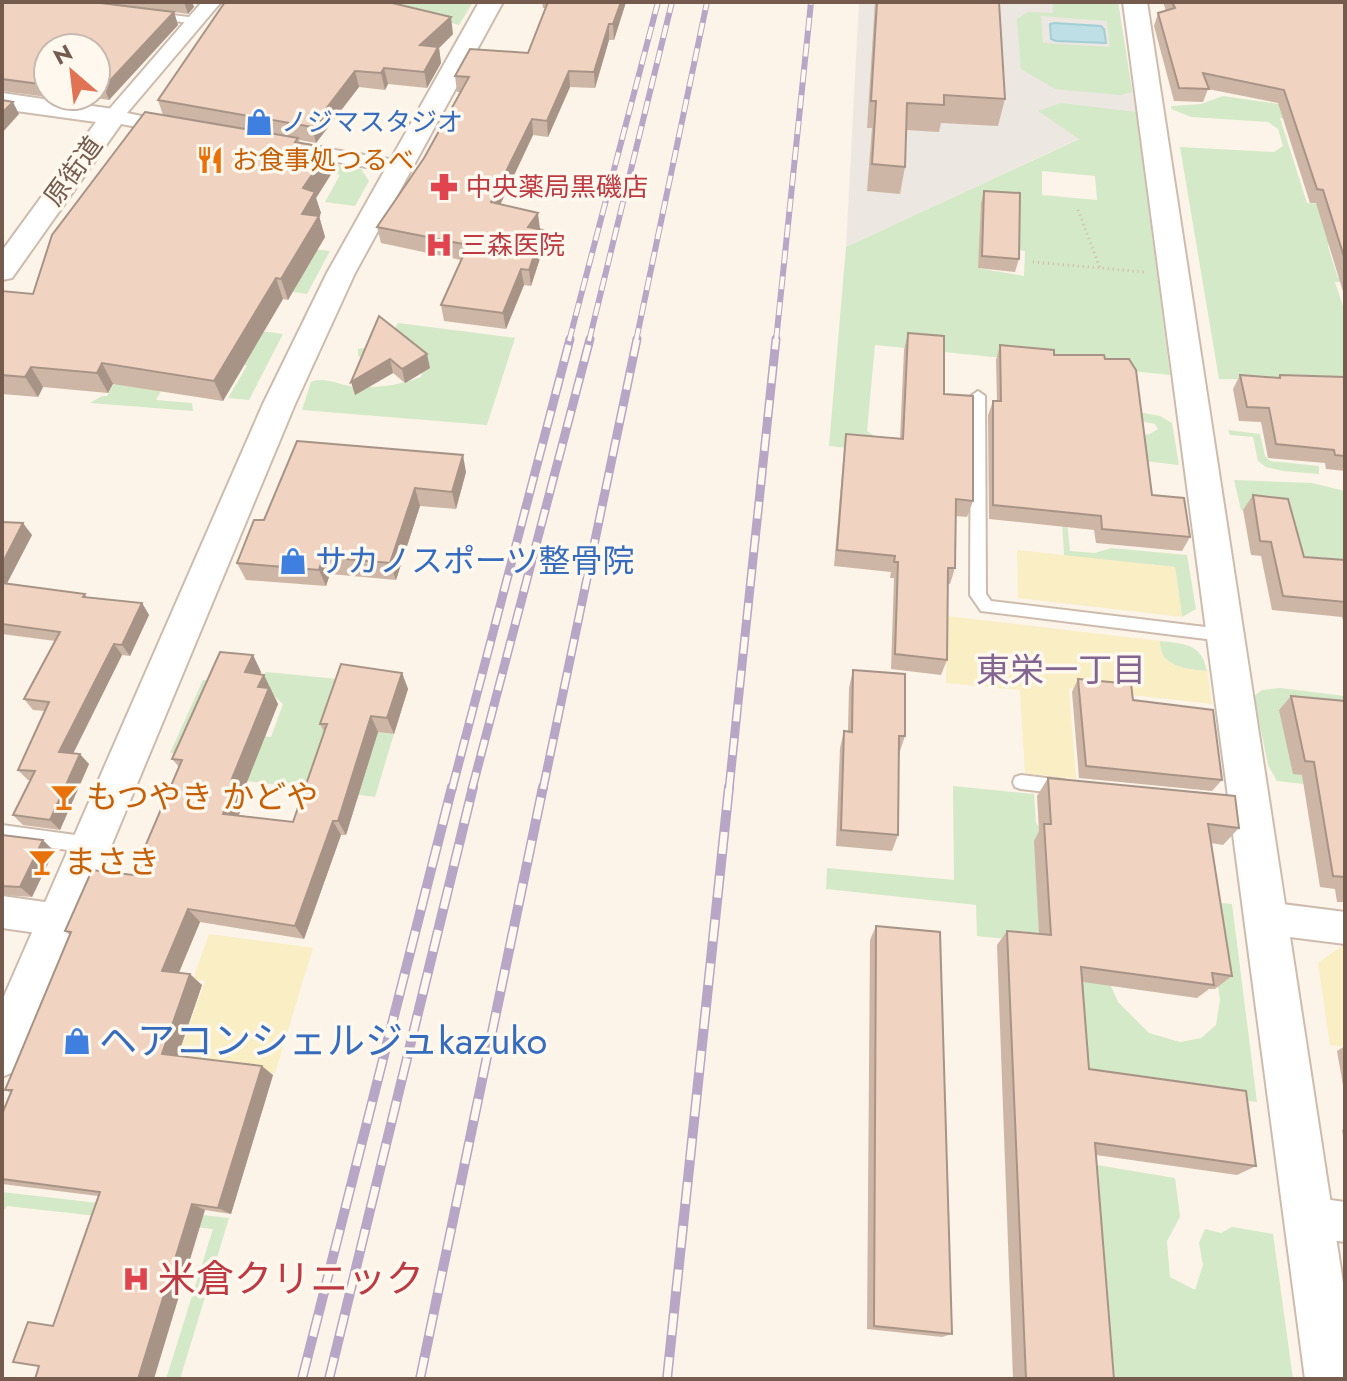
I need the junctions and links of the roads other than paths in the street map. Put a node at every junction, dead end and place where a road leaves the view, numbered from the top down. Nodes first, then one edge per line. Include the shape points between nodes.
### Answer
1 (212, 2) edge
2 (491, 2) edge
3 (1135, 2) edge
4 (138, 13) edge
5 (196, 21) junction
6 (2, 101) edge
7 (113, 117) junction
8 (206, 134) edge
9 (268, 145) edge
10 (401, 167) junction
11 (2, 271) edge
12 (978, 396) dead end
13 (1222, 635) junction
14 (1021, 782) dead end
15 (1082, 789) edge
16 (2, 833) edge
17 (90, 845) junction
18 (2, 912) edge
19 (1267, 918) junction
20 (59, 920) junction
21 (1345, 928) edge
22 (2, 1054) edge
23 (1327, 1219) edge
24 (1331, 1379) edge

1 - 5 street, 原街道
2 - 10 street
3 - 13 street
4 - 5 lane
5 - 7 street, 原街道
6 - 7 street
7 - 8 street
7 - 11 street, 原街道
9 - 10 street
10 - 17 street via 341,273 279,404
12 - 13 lane via 978,595 986,607
13 - 19 street via 1242,805
14 - 15 lane
16 - 17 lane
17 - 20 street
18 - 20 street
19 - 21 street
19 - 23 street
20 - 22 street
23 - 24 street

